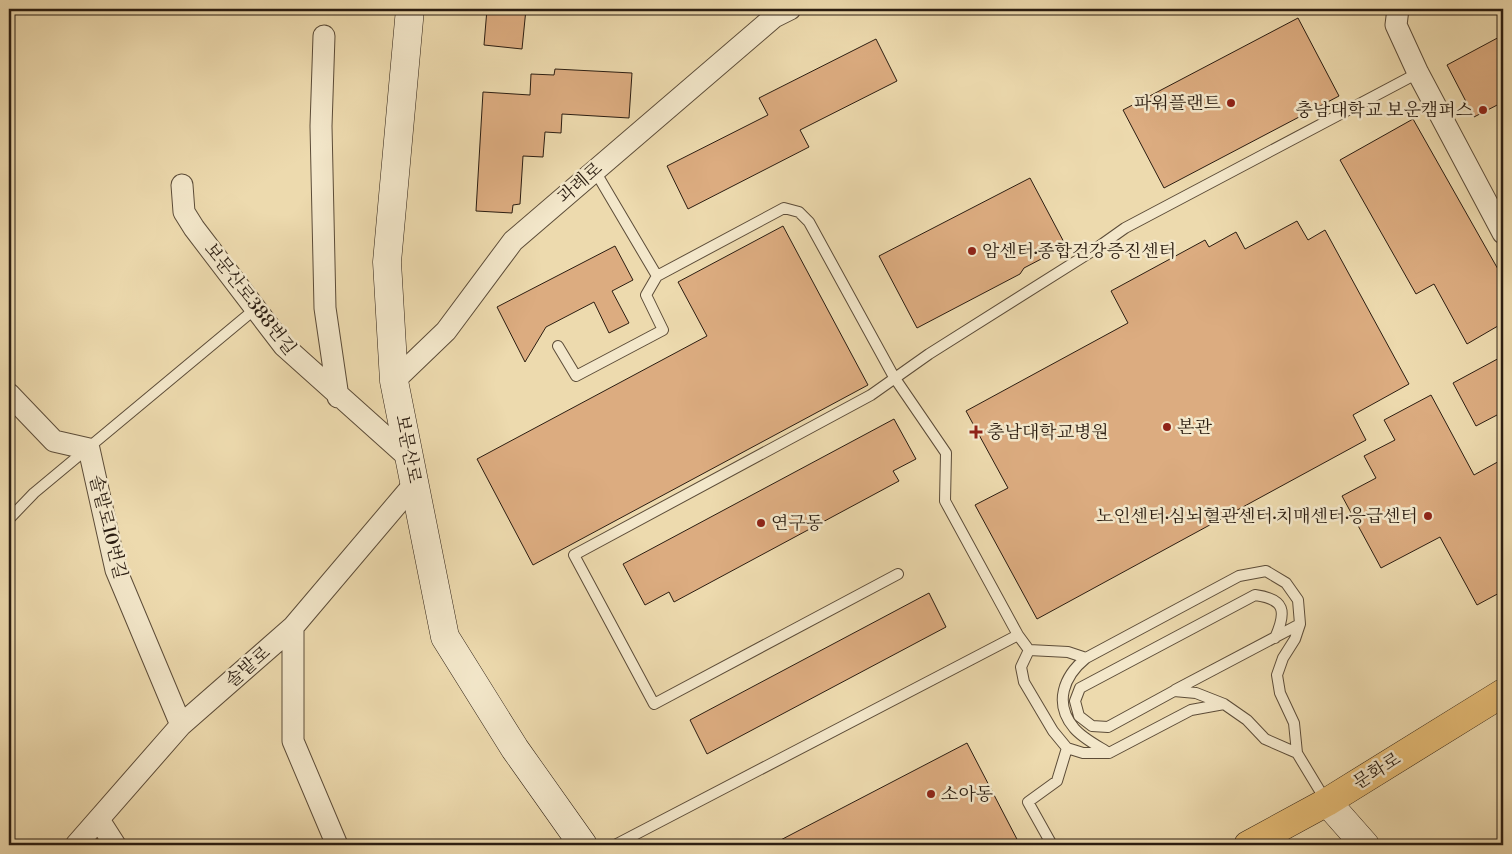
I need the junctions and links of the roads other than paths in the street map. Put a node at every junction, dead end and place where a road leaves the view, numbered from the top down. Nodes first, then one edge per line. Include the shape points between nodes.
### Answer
1 (410, 9) edge
2 (790, 9) edge
3 (1394, 14) edge
4 (324, 36) dead end
5 (1418, 73) junction
6 (595, 171) junction
7 (182, 185) dead end
8 (1503, 233) edge
9 (657, 276) junction
10 (255, 309) junction
11 (558, 346) dead end
12 (894, 377) junction
13 (394, 381) junction
14 (9, 394) edge
15 (338, 397) junction
16 (89, 448) junction
17 (412, 470) junction
18 (9, 519) edge
19 (898, 574) dead end
20 (1300, 624) junction
21 (293, 627) junction
22 (1018, 635) junction
23 (1275, 638) junction
24 (1029, 650) junction
25 (1086, 658) junction
26 (1174, 691) junction
27 (1503, 693) edge
28 (1224, 704) junction
29 (181, 725) junction
30 (1067, 748) junction
31 (1109, 753) junction
32 (1297, 753) junction
33 (1327, 802) junction
34 (99, 820) junction
35 (574, 842) edge
36 (76, 845) edge
37 (115, 845) edge
38 (337, 845) edge
39 (615, 845) edge
40 (1052, 845) edge
41 (1248, 845) edge
42 (1365, 845) edge

1 - 13 main road, 보문산로 via 387,262
2 - 6 street, 과례로 via 774,17
3 - 5 street
4 - 15 street via 321,126 325,308
5 - 8 street
5 - 12 lane via 1125,228
6 - 9 lane
6 - 13 street, 과례로 via 513,241 446,331
7 - 10 street, 보문산로388번길 via 184,212
9 - 11 lane via 646,295 664,330 576,376
9 - 12 lane via 784,208 800,212 809,222
10 - 15 street, 보문산로388번길 via 284,346
10 - 16 lane
12 - 19 lane via 871,395 574,555 654,704
12 - 22 lane via 946,453 945,501
13 - 17 main road, 보문산로
14 - 16 street via 54,441
15 - 17 street, 보문산로388번길
16 - 18 lane via 34,493
16 - 29 street, 솔밭로10번길 via 116,570
17 - 21 street, 솔밭로
17 - 35 main road, 보문산로 via 445,637
20 - 23 lane
20 - 25 lane via 1298,600 1286,583 1266,572 1239,576
20 - 32 lane via 1277,675 1280,693 1294,723
21 - 29 street, 솔밭로
21 - 38 street via 294,741
22 - 24 lane
22 - 39 lane
23 - 26 lane
23 - 26 lane via 1283,620 1280,607 1271,597 1254,595 1080,688 1075,701 1080,716 1092,726 1108,727
24 - 25 lane via 1068,652
24 - 30 lane via 1021,667 1024,682
25 - 31 lane via 1067,680 1061,696 1074,729
26 - 28 lane via 1196,693
27 - 33 main road, 문화로
28 - 31 lane via 1192,710
28 - 32 lane via 1247,720 1265,739
29 - 34 street, 솔밭로
30 - 31 lane via 1083,753
30 - 40 lane via 1057,781 1028,802
32 - 33 lane
33 - 41 main road, 문화로
33 - 42 main road
34 - 36 street, 솔밭로
34 - 37 street

